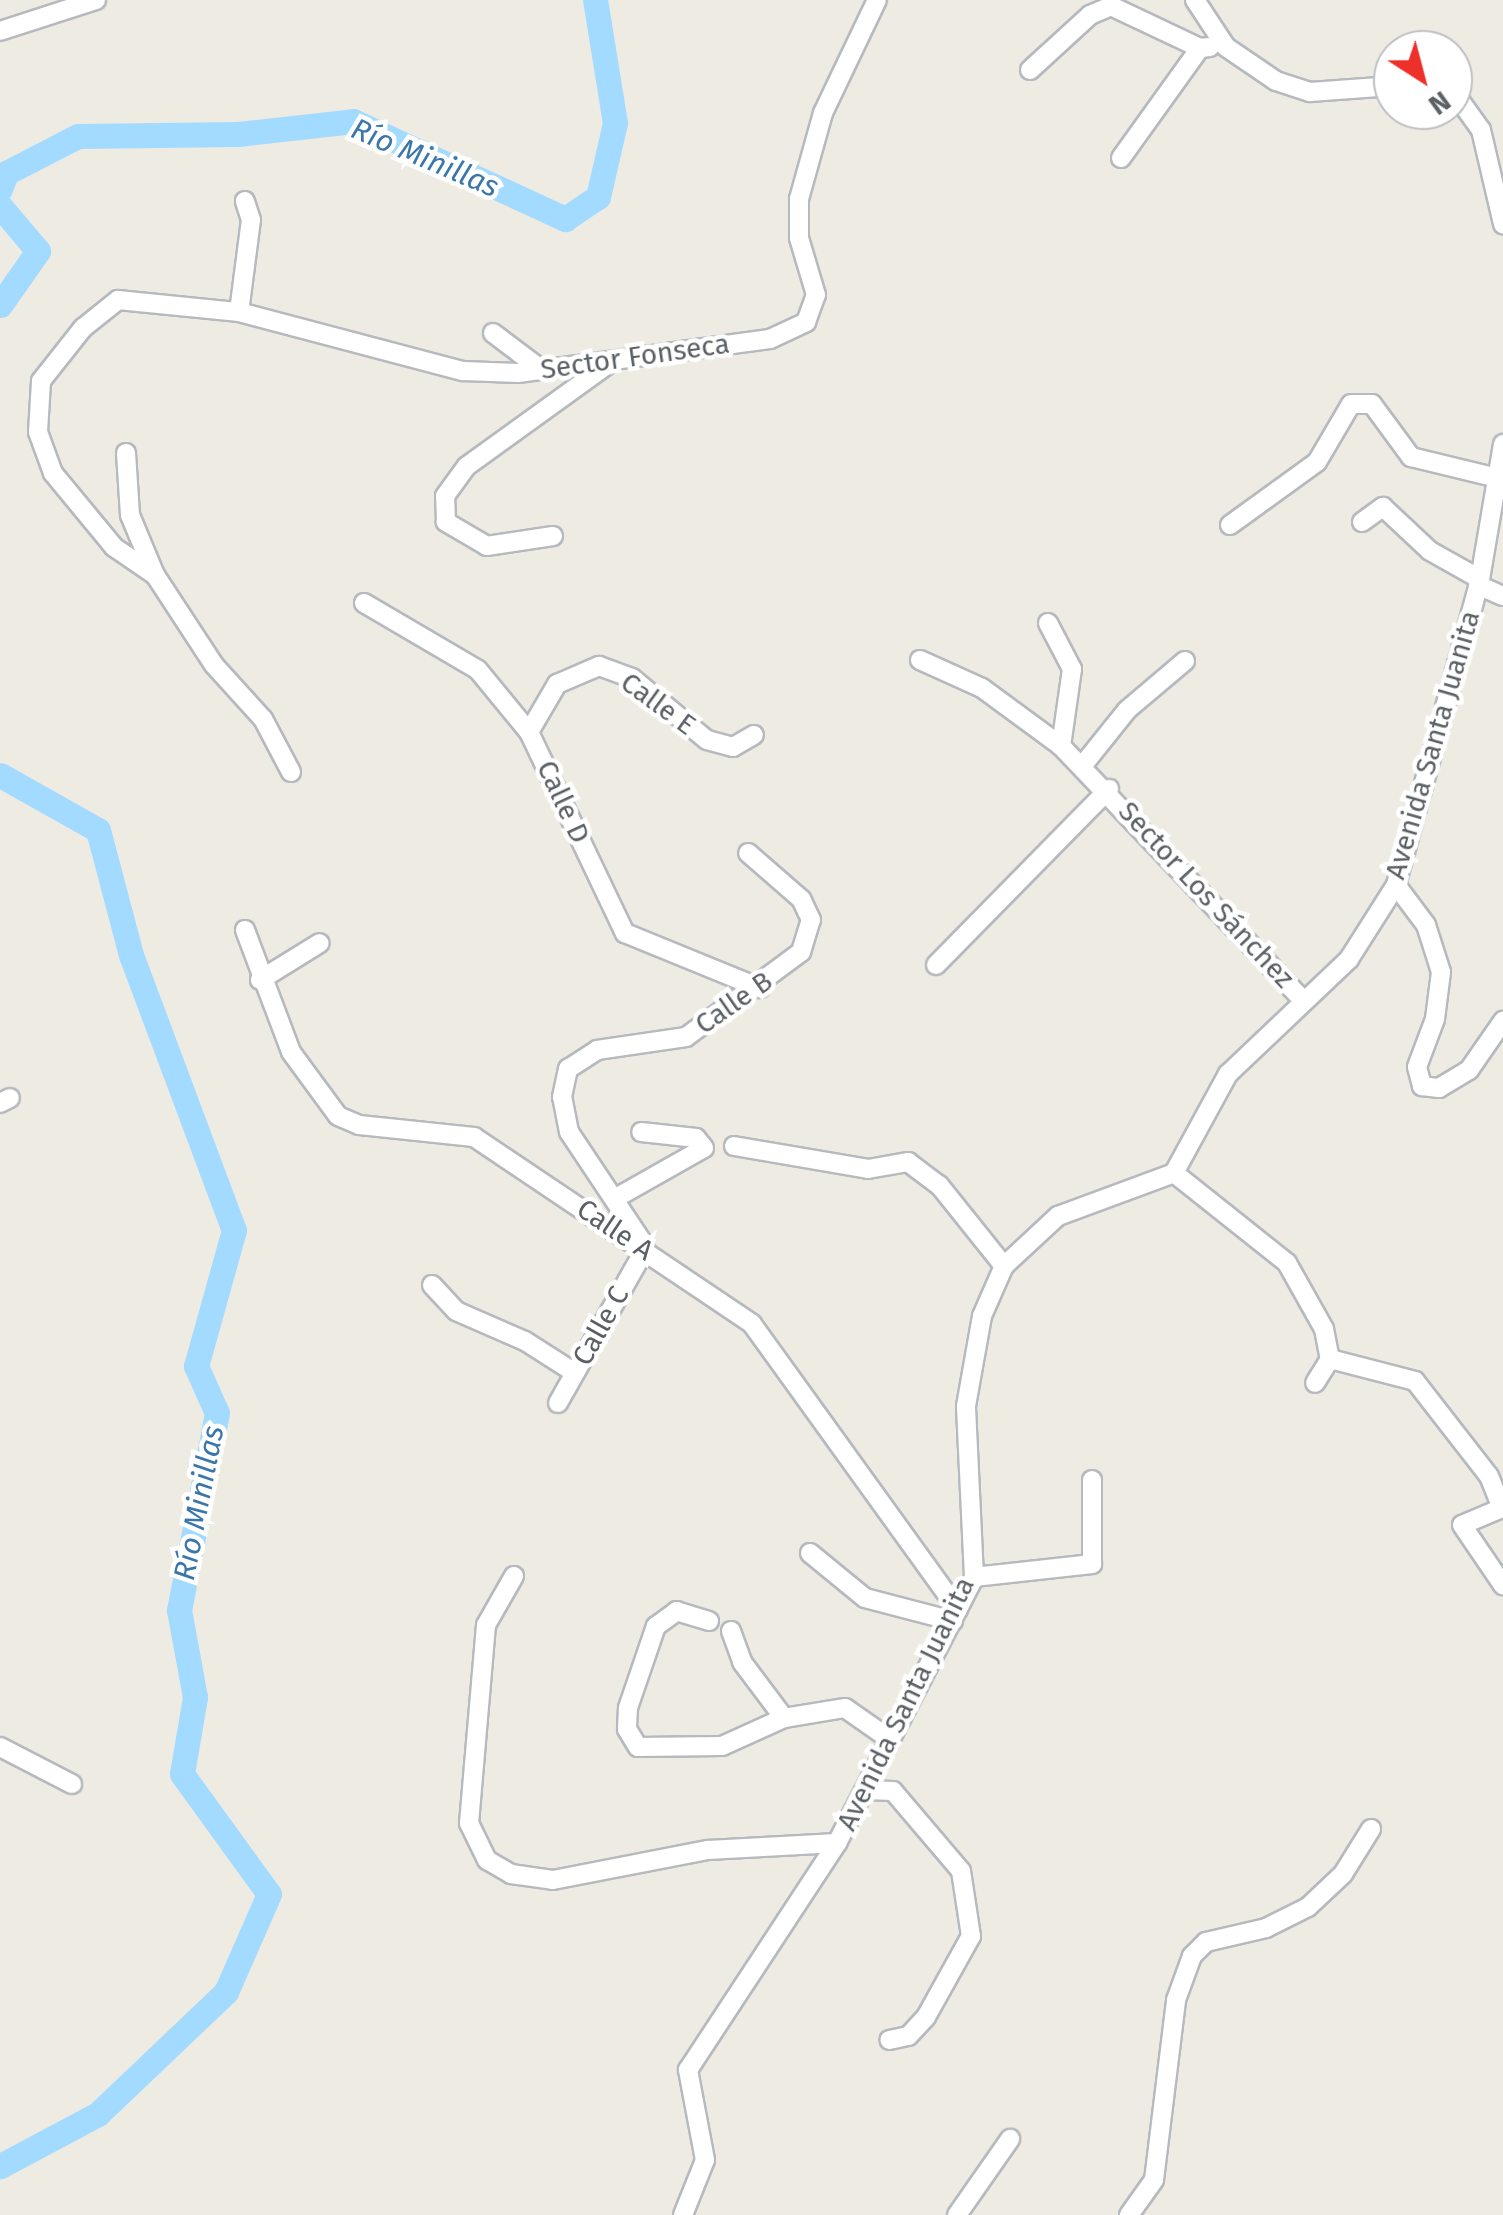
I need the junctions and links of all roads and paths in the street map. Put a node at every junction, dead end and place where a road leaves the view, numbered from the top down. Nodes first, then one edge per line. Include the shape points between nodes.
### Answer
1 (96, 0) edge
2 (877, 0) edge
3 (1195, 0) edge
4 (62, 5) edge
5 (0, 31) edge
6 (1226, 47) junction
7 (1200, 48) junction
8 (1030, 70) dead end
9 (1373, 87) edge
10 (1473, 118) edge
11 (1121, 158) dead end
12 (245, 201) dead end
13 (1503, 224) edge
14 (239, 312) junction
15 (494, 333) dead end
16 (615, 360) junction
17 (542, 370) junction
18 (1503, 444) edge
19 (126, 453) dead end
20 (1499, 490) edge
21 (1362, 522) dead end
22 (1230, 525) dead end
23 (554, 536) dead end
24 (155, 575) junction
25 (1479, 582) junction
26 (1503, 596) edge
27 (364, 603) dead end
28 (1048, 623) dead end
29 (920, 660) dead end
30 (1185, 661) dead end
31 (530, 732) junction
32 (754, 735) dead end
33 (1061, 746) junction
34 (1083, 765) junction
35 (292, 772) dead end
36 (1108, 789) junction
37 (748, 853) dead end
38 (1396, 885) junction
39 (244, 930) dead end
40 (320, 944) dead end
41 (936, 965) dead end
42 (260, 980) junction
43 (760, 988) junction
44 (1303, 1000) junction
45 (1503, 1021) edge
46 (641, 1132) dead end
47 (734, 1146) dead end
48 (1174, 1174) junction
49 (614, 1199) junction
50 (647, 1250) junction
51 (1004, 1266) junction
52 (432, 1285) dead end
53 (1330, 1359) junction
54 (575, 1373) junction
55 (1315, 1382) dead end
56 (558, 1403) dead end
57 (1092, 1480) dead end
58 (810, 1553) dead end
59 (514, 1576) dead end
60 (974, 1577) junction
61 (1503, 1585) edge
62 (956, 1615) junction
63 (709, 1621) dead end
64 (731, 1631) dead end
65 (784, 1718) junction
66 (888, 1738) junction
67 (0, 1747) edge
68 (72, 1784) dead end
69 (866, 1790) junction
70 (1371, 1829) dead end
71 (836, 1843) junction
72 (889, 2040) dead end
73 (1010, 2139) dead end
74 (683, 2215) edge
75 (957, 2215) edge
76 (1130, 2215) edge

1 - 4 street
2 - 16 street, Sector Fonseca via 823,113 799,199 798,238 816,295 806,322 770,340
3 - 6 street
4 - 5 street
6 - 7 street
6 - 9 street via 1276,81 1310,92
7 - 8 street via 1111,6 1090,15
7 - 11 street
10 - 13 street via 1482,130
12 - 14 street via 251,220
14 - 17 street, Sector Fonseca via 463,372
14 - 24 street, Sector Fonseca via 118,300 83,328 40,381 38,432 53,473 114,546
15 - 17 street
16 - 17 street, Sector Fonseca
16 - 23 street via 467,466 444,496 446,522 487,546
18 - 20 street, Avenida Santa Juanita
19 - 24 street via 130,515
20 - 22 street via 1411,456 1372,404 1351,404 1316,462
20 - 25 street, Avenida Santa Juanita
21 - 25 street via 1383,507 1430,551
24 - 35 street via 214,665 263,718
25 - 26 street
25 - 38 street, Avenida Santa Juanita
27 - 31 street, Calle D via 478,670
28 - 33 street via 1072,668
29 - 33 street, Sector Los Sánchez via 982,688
30 - 34 street via 1127,710
31 - 32 street, Calle E via 557,684 599,666 632,678 707,740 732,747
31 - 43 street, Calle D via 625,932
33 - 34 street, Sector Los Sánchez
34 - 36 street, Sector Los Sánchez
36 - 41 street, Sector Los Sánchez
36 - 44 street, Sector Los Sánchez
37 - 43 street, Calle B via 802,900 811,920 800,952
38 - 44 street, Avenida Santa Juanita via 1349,959
38 - 45 street via 1426,925 1441,972 1435,1019 1417,1067 1422,1086 1439,1088 1469,1070
39 - 42 street, Calle A
40 - 42 street
42 - 50 street, Calle A via 291,1052 338,1116 359,1126 474,1136
43 - 49 street, Calle B via 686,1037 597,1050 568,1070 562,1097 570,1132
44 - 48 street, Avenida Santa Juanita via 1228,1074
46 - 49 street via 687,1136 704,1148
47 - 51 street via 868,1169 908,1162 939,1185
48 - 51 street, Avenida Santa Juanita via 1058,1216
48 - 53 street via 1287,1262 1324,1329
49 - 50 street, Calle B
50 - 54 street, Calle C
50 - 62 street, Calle A via 752,1324
51 - 60 street, Avenida Santa Juanita via 982,1316 966,1406
52 - 54 street via 456,1310
53 - 55 street
53 - 61 street via 1416,1381 1489,1476 1502,1508 1462,1525
54 - 56 street, Calle C
57 - 60 street via 1092,1564
58 - 62 street via 865,1598
59 - 71 street via 486,1625 469,1823 487,1860 511,1874 552,1880 708,1850
60 - 62 street, Avenida Santa Juanita
62 - 66 street, Avenida Santa Juanita
63 - 65 street via 677,1611 656,1626 628,1708 627,1730 638,1747 722,1746
64 - 65 street via 742,1662
65 - 66 street via 845,1708
66 - 69 street, Avenida Santa Juanita
67 - 68 street
69 - 71 street, Avenida Santa Juanita
69 - 72 street via 893,1791 960,1871 972,1936 926,2017 908,2036
70 - 76 street via 1343,1874 1308,1906 1266,1928 1206,1942 1192,1956 1176,2000 1154,2180
71 - 74 street, Avenida Santa Juanita via 688,2070 705,2160
73 - 75 street

